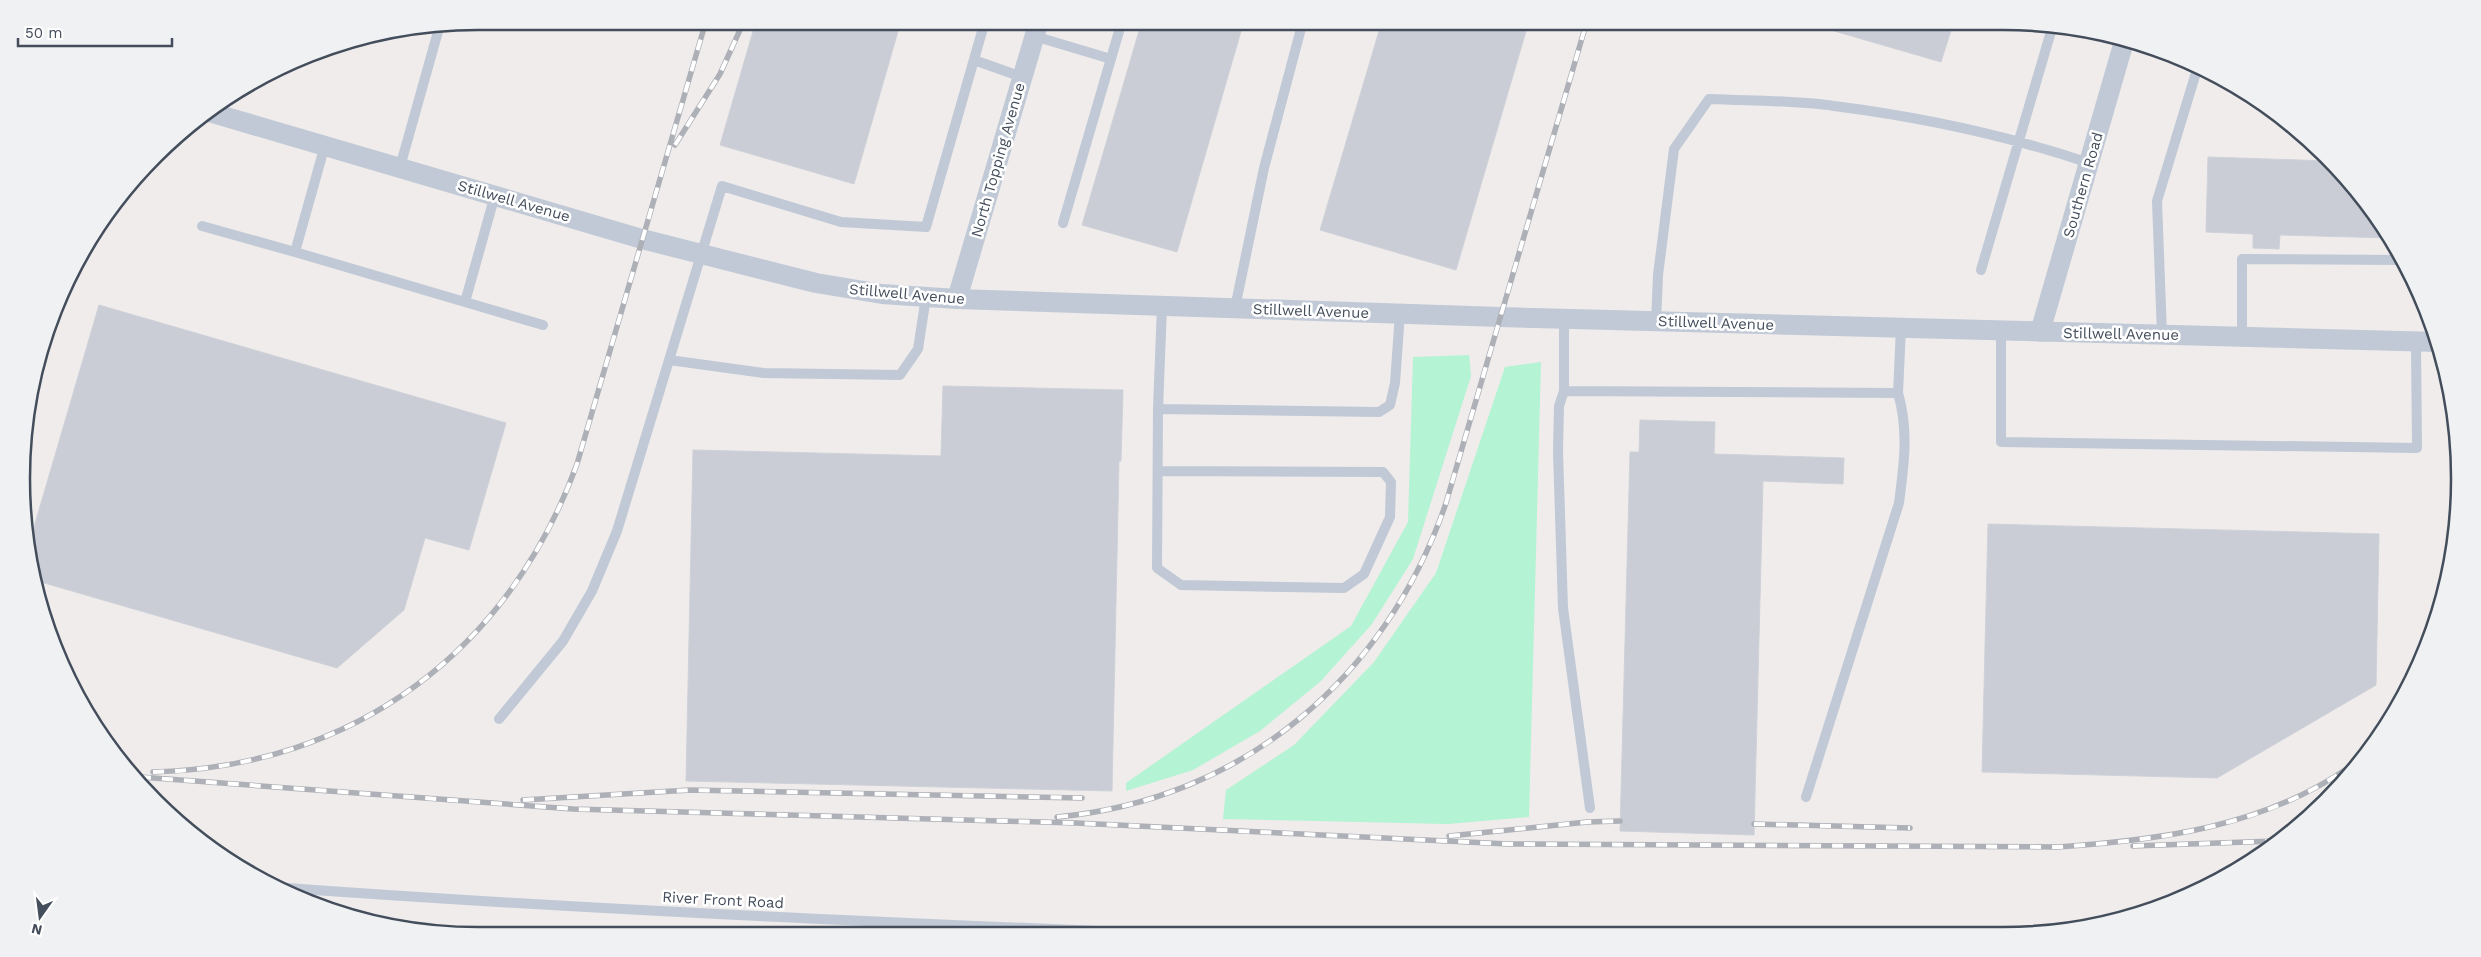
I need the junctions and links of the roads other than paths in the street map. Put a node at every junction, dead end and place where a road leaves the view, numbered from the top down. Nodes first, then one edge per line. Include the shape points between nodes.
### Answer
1 (982, 30) edge
2 (1036, 30) edge
3 (1038, 30) edge
4 (1119, 30) edge
5 (1301, 30) edge
6 (438, 32) edge
7 (2051, 33) edge
8 (2123, 46) edge
9 (1111, 59) junction
10 (974, 60) junction
11 (2196, 74) edge
12 (1022, 77) junction
13 (220, 112) edge
14 (2019, 140) junction
15 (325, 146) junction
16 (2089, 163) junction
17 (400, 167) junction
18 (495, 195) junction
19 (1063, 224) dead end
20 (202, 226) dead end
21 (295, 252) junction
22 (700, 253) junction
23 (2394, 260) edge
24 (1981, 270) dead end
25 (926, 297) junction
26 (957, 299) junction
27 (466, 302) junction
28 (1162, 306) junction
29 (1235, 308) junction
30 (1400, 313) junction
31 (1564, 319) junction
32 (1656, 322) junction
33 (543, 325) dead end
34 (1902, 328) junction
35 (2001, 331) junction
36 (2040, 332) junction
37 (2162, 335) junction
38 (2242, 337) junction
39 (2416, 342) junction
40 (2430, 342) edge
41 (669, 360) junction
42 (1564, 391) junction
43 (1898, 393) junction
44 (1158, 409) junction
45 (1158, 471) junction
46 (499, 719) dead end
47 (1806, 797) dead end
48 (1590, 808) dead end
49 (295, 888) edge
50 (997, 927) edge

1 - 10 lane
2 - 12 street, North Topping Avenue
3 - 9 lane
4 - 9 lane
5 - 29 lane via 1264,168
6 - 17 lane
7 - 14 lane
8 - 16 street, Southern Road
9 - 19 lane
10 - 12 lane
10 - 22 lane via 926,227 841,222 722,186
11 - 37 lane via 2157,202
12 - 26 street, North Topping Avenue
13 - 15 street, Stillwell Avenue
14 - 16 lane
14 - 24 lane
14 - 32 lane via 1833,105 1710,99 1674,149 1658,275
15 - 17 street, Stillwell Avenue
15 - 21 lane
16 - 36 street, Southern Road
17 - 18 street, Stillwell Avenue
18 - 22 street, Stillwell Avenue
18 - 27 lane
20 - 21 lane
21 - 27 lane
22 - 25 street, Stillwell Avenue via 816,283 882,294
22 - 41 lane
23 - 38 lane via 2242,259
25 - 26 street, Stillwell Avenue
25 - 41 lane via 918,350 900,375 764,373
26 - 28 street, Stillwell Avenue
27 - 33 lane
28 - 29 street, Stillwell Avenue
28 - 44 lane
29 - 30 street, Stillwell Avenue
30 - 31 street, Stillwell Avenue
30 - 44 lane via 1393,391 1390,405 1379,412
31 - 32 street, Stillwell Avenue
31 - 42 lane
32 - 34 street, Stillwell Avenue
34 - 35 street, Stillwell Avenue
34 - 43 lane
35 - 36 street, Stillwell Avenue
35 - 39 lane via 2000,442 2417,448
36 - 37 street, Stillwell Avenue
37 - 38 street, Stillwell Avenue
38 - 39 street, Stillwell Avenue
39 - 40 street, Stillwell Avenue
41 - 46 lane via 617,531 592,591 563,641
42 - 43 lane
42 - 48 lane via 1559,406 1558,452 1563,608
43 - 47 lane via 1905,418 1905,462 1899,503
44 - 45 lane
45 - 45 lane via 1157,568 1181,585 1344,588 1364,574 1390,517 1391,482 1383,472
49 - 50 lane, River Front Road via 797,919

